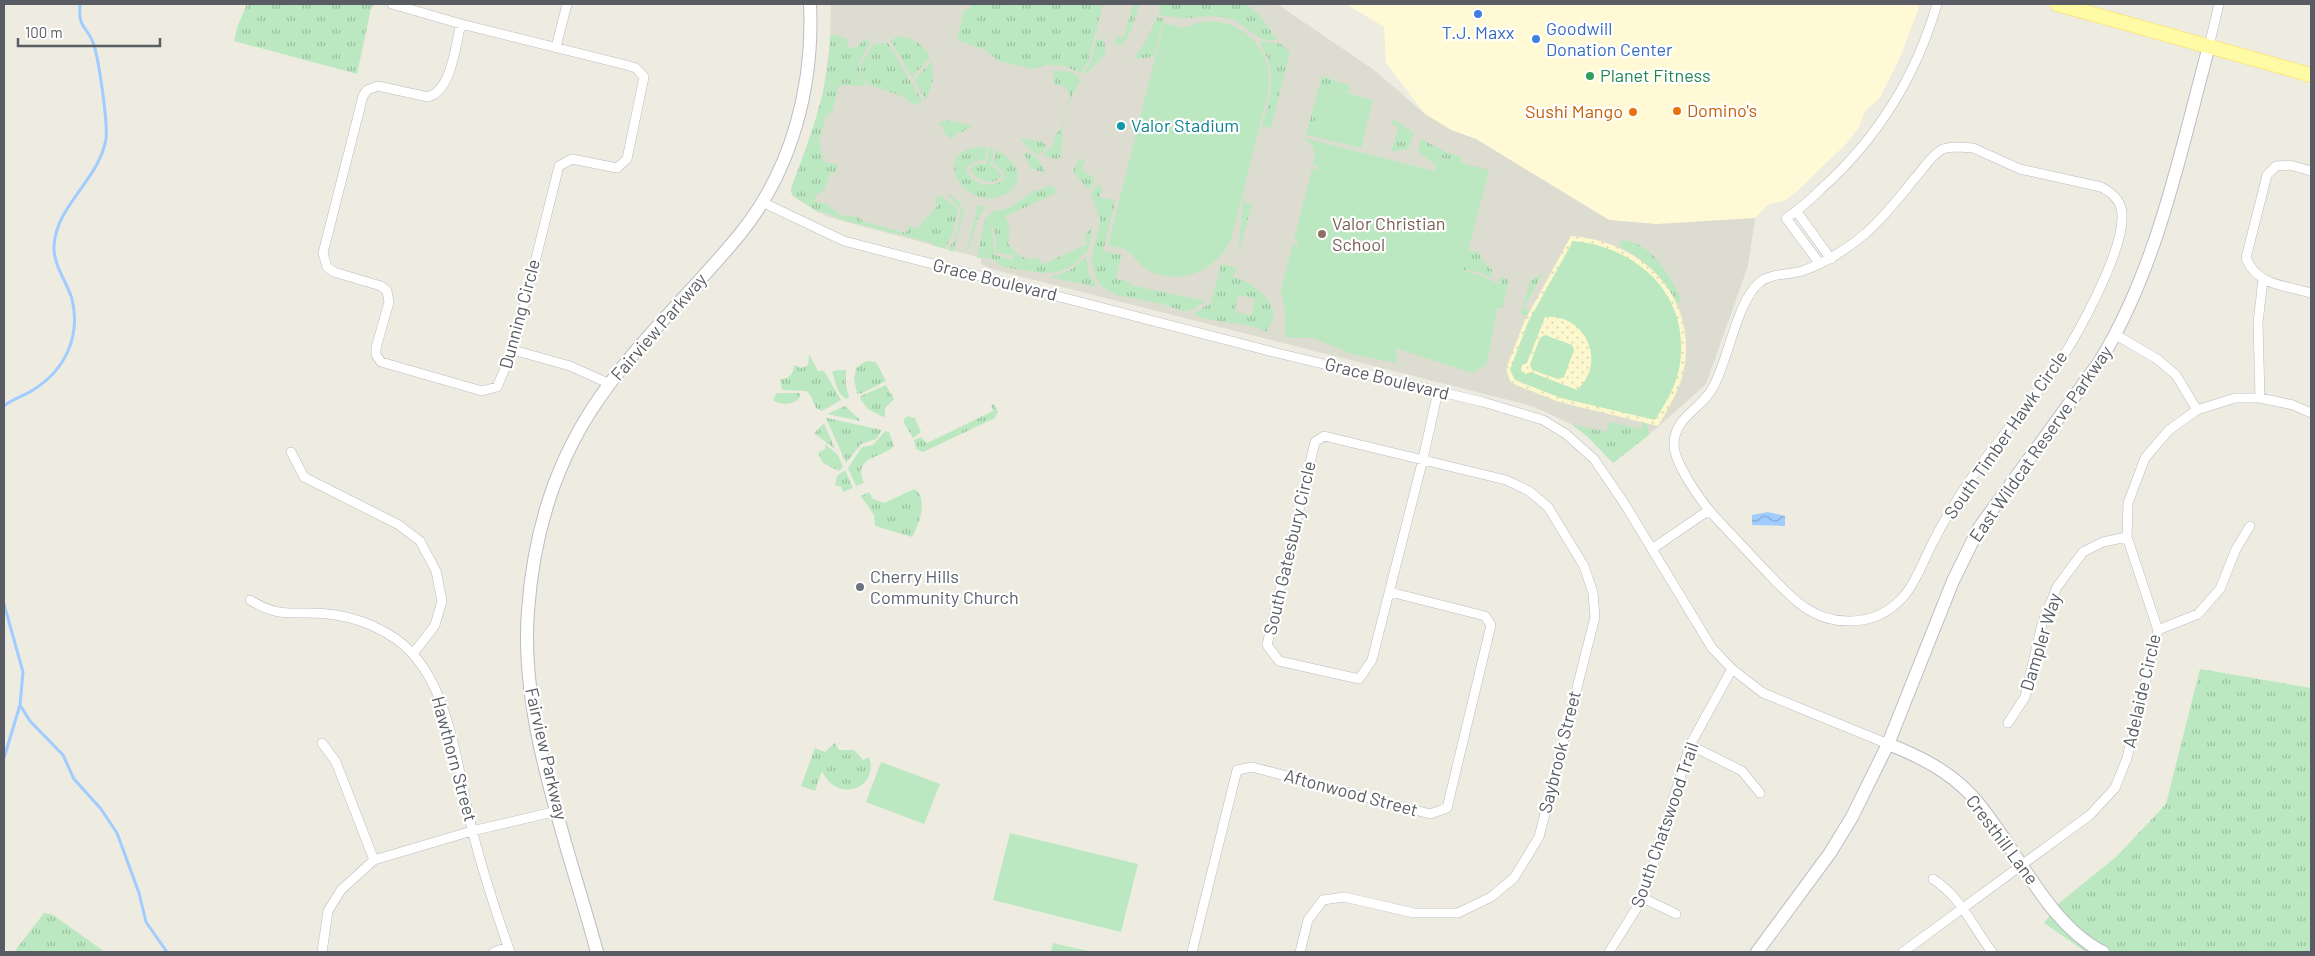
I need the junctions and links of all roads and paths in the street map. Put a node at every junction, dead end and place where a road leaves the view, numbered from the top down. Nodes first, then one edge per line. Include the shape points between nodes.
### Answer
1 (392, 4) edge
2 (567, 4) edge
3 (810, 4) edge
4 (1937, 4) edge
5 (2056, 4) edge
6 (2219, 4) edge
7 (461, 24) junction
8 (2209, 46) junction
9 (556, 47) junction
10 (2311, 75) edge
11 (2311, 171) edge
12 (762, 202) junction
13 (1797, 212) junction
14 (1831, 259) junction
15 (1820, 264) junction
16 (2263, 279) junction
17 (2311, 293) edge
18 (2116, 335) junction
19 (513, 350) junction
20 (610, 384) junction
21 (1438, 391) junction
22 (2260, 398) junction
23 (2197, 410) junction
24 (2311, 413) edge
25 (291, 452) dead end
26 (1424, 459) junction
27 (1709, 510) junction
28 (2250, 526) dead end
29 (2127, 537) junction
30 (1652, 548) junction
31 (1390, 592) junction
32 (250, 600) dead end
33 (2158, 630) junction
34 (413, 654) junction
35 (1732, 670) junction
36 (2008, 723) dead end
37 (322, 744) dead end
38 (1888, 744) junction
39 (1690, 745) junction
40 (1760, 793) dead end
41 (557, 811) junction
42 (472, 831) junction
43 (374, 860) junction
44 (2023, 866) junction
45 (1933, 879) dead end
46 (1644, 898) junction
47 (1964, 907) junction
48 (1676, 914) dead end
49 (509, 950) edge
50 (322, 952) edge
51 (494, 952) edge
52 (597, 952) edge
53 (1192, 952) edge
54 (1300, 952) edge
55 (1609, 952) edge
56 (1757, 952) edge
57 (1904, 952) edge
58 (1992, 952) edge
59 (2104, 952) edge

1 - 7 street
2 - 9 street
3 - 12 main road, Fairview Parkway via 810,49 801,108 779,171
4 - 13 street via 1918,57 1882,121 1836,176
5 - 8 main road
6 - 8 street
7 - 9 street
7 - 19 street, Dunning Circle via 446,82 436,95 428,97 378,86 367,90 363,96 323,253 327,267 334,272 381,286 387,291 388,302 376,348 381,362 490,391 501,381
8 - 10 main road
8 - 18 main road, East Wildcat Reserve Parkway via 2156,241
9 - 19 street, Dunning Circle via 626,64 642,72 645,84 628,159 623,164 617,168 572,159 559,166
11 - 16 street via 2290,165 2276,166 2267,175 2246,258 2251,271
12 - 20 main road, Fairview Parkway via 742,232 640,344
12 - 21 street, Grace Boulevard via 844,241
13 - 14 street
13 - 15 street via 1786,218
14 - 15 street, South Timber Hawk Circle
14 - 27 street, South Timber Hawk Circle via 1849,248 1881,219 1931,158 1950,147 1973,148 2020,169 2102,187 2118,200 2122,213 2121,228 2109,267 2059,363 1973,476 1906,594 1892,607 1875,617 1853,621 1836,621 1810,612 1788,594
15 - 27 street, South Timber Hawk Circle via 1764,279 1751,292 1711,392 1678,427 1675,454
16 - 17 street
16 - 22 street via 2258,323
18 - 23 street via 2157,359 2176,375
18 - 38 main road, East Wildcat Reserve Parkway via 1980,528 1953,581
19 - 20 street via 570,366
20 - 41 main road, Fairview Parkway via 580,429 553,487 535,550 530,584 526,648 530,693
21 - 26 street, South Gatesbury Circle
21 - 30 street, Grace Boulevard via 1523,413 1566,434 1594,459
22 - 23 street, Adelaide Circle via 2235,398
22 - 24 street, Adelaide Circle via 2293,405
23 - 29 street, Adelaide Circle via 2169,430 2145,458 2128,503
25 - 34 street via 304,477 399,525 420,541 436,571 442,601 435,625
26 - 31 street, South Gatesbury Circle
26 - 31 street, South Gatesbury Circle via 1334,437 1324,436 1315,442 1267,645 1280,661 1359,679 1372,660
26 - 54 street, Saybrook Street via 1506,480 1528,491 1548,507 1584,566 1595,617 1539,837 1514,878 1492,897 1458,913 1414,913 1344,897 1323,900 1308,920
27 - 30 street
28 - 33 street via 2236,549 2220,589 2198,614
29 - 33 street, Adelaide Circle
29 - 36 street, Dampler Way via 2103,542 2083,552 2056,587 2042,624 2025,697
30 - 35 street, Grace Boulevard via 1712,648
31 - 53 street, Aftonwood Street via 1485,616 1491,625 1447,808 1430,814 1252,767 1237,770
32 - 34 street, Hawthorn Street via 280,614 327,614 361,622 389,634
33 - 44 street, Adelaide Circle via 2127,758 2115,788 2090,815
34 - 42 street, Hawthorn Street via 427,672 442,703
35 - 38 street, Grace Boulevard via 1762,693
35 - 39 street, South Chatswood Trail
37 - 43 street via 336,762
38 - 44 main road, Cresthill Lane via 1930,762 1949,775 1971,795
38 - 56 main road, East Wildcat Reserve Parkway via 1852,817 1830,853
39 - 40 street via 1742,771
39 - 46 street, South Chatswood Trail
41 - 42 street
41 - 52 main road, Fairview Parkway
42 - 43 street
42 - 49 street, Hawthorn Street
43 - 50 street via 340,890 328,911
44 - 47 street, Adelaide Circle
44 - 59 main road, Cresthill Lane via 2057,913 2092,947
45 - 47 street
46 - 48 street
46 - 55 street, South Chatswood Trail
47 - 57 street, Adelaide Circle
47 - 58 street
49 - 51 street

